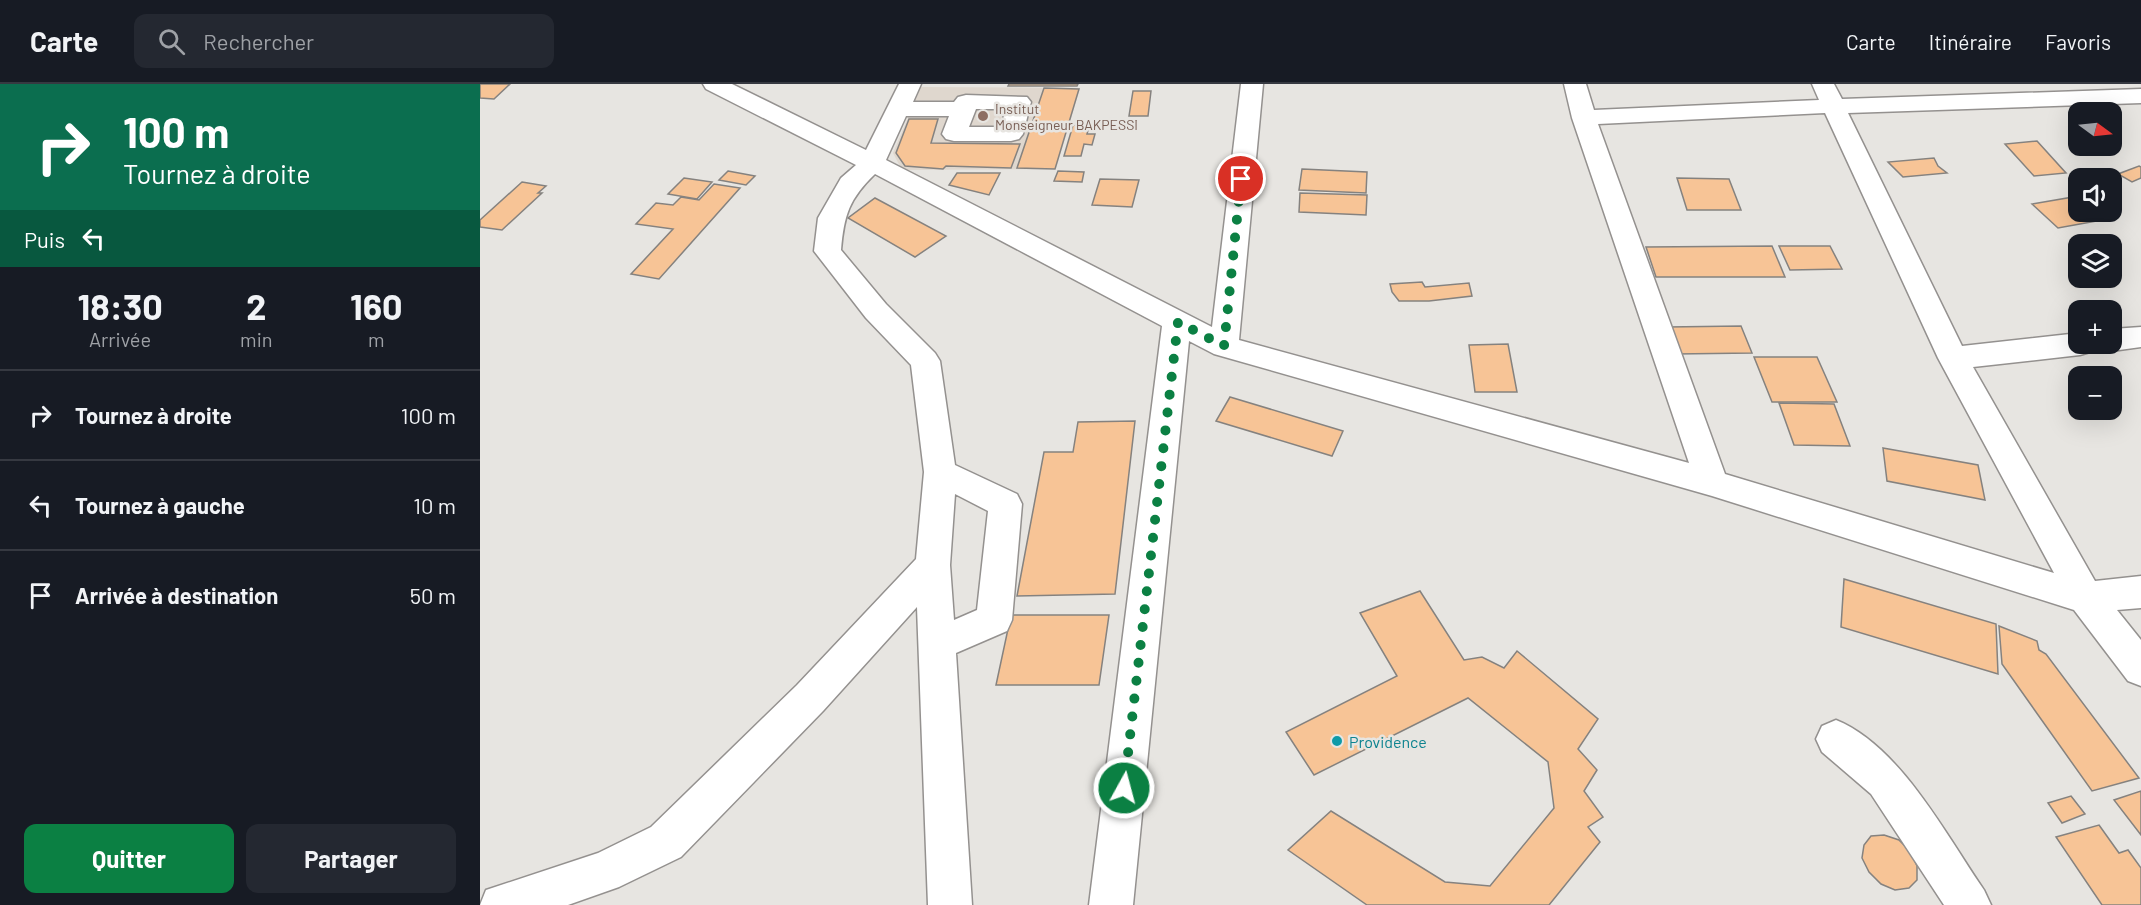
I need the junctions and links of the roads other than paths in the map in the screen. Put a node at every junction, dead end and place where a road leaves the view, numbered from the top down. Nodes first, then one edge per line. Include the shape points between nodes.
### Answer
1 (714, 84) edge
2 (910, 84) edge
3 (1252, 84) edge
4 (1575, 84) edge
5 (1828, 95) edge
6 (2141, 96) edge
7 (898, 109) junction
8 (964, 109) dead end
9 (1584, 118) junction
10 (872, 163) junction
11 (1178, 322) junction
12 (2141, 337) edge
13 (2122, 339) edge
14 (2068, 345) edge
15 (1224, 346) junction
16 (1953, 358) junction
17 (940, 472) junction
18 (1712, 483) junction
19 (933, 566) junction
20 (2141, 592) edge
21 (2086, 598) junction
22 (937, 644) junction
23 (2141, 669) edge
24 (1836, 739) dead end
25 (501, 905) edge
26 (950, 905) edge
27 (1111, 905) edge
28 (1969, 905) edge

1 - 10 street
2 - 7 street
3 - 15 street
4 - 9 street
5 - 6 street
5 - 9 street
5 - 16 street
7 - 8 street
7 - 10 street
9 - 18 street
10 - 11 street
10 - 17 street via 850,184 831,218 827,251 925,362
11 - 15 street
11 - 27 street
12 - 13 street
14 - 16 street
15 - 18 street
16 - 21 street
17 - 19 street
17 - 22 street via 1005,504 994,620
18 - 21 street
19 - 22 street
19 - 25 street via 810,699 666,842 604,872
20 - 21 street
21 - 23 street
22 - 26 street
24 - 28 street via 1885,780

